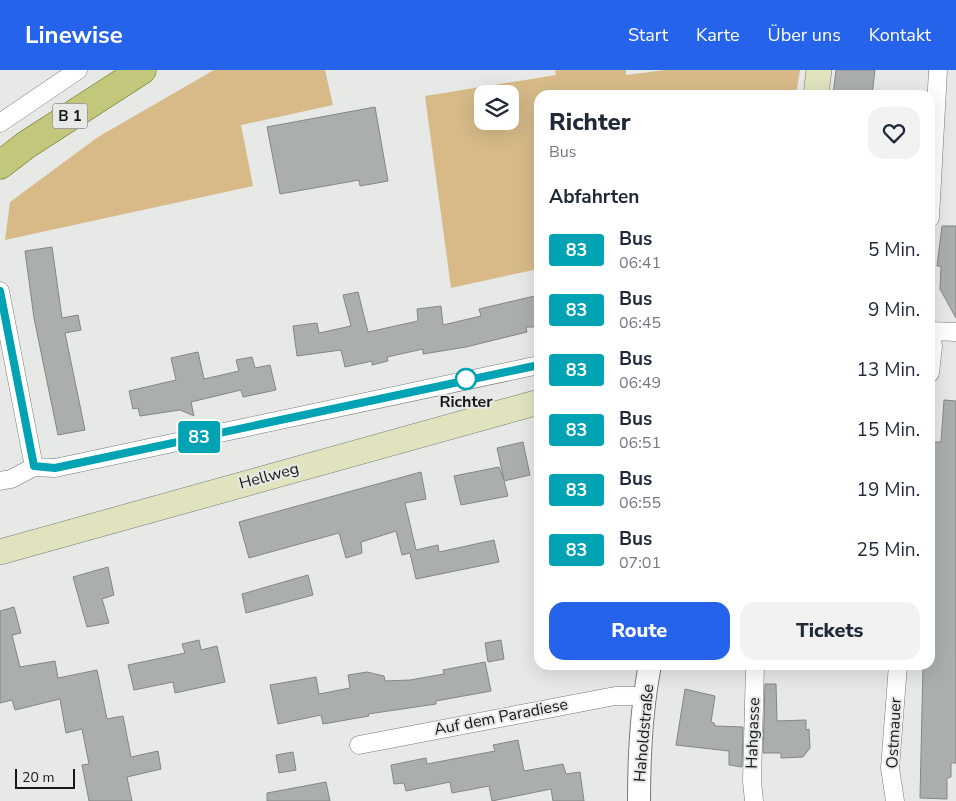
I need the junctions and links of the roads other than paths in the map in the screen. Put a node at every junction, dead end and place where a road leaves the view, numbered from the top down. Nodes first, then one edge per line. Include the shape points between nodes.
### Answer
1 (78, 70) edge
2 (142, 70) edge
3 (819, 70) edge
4 (938, 70) edge
5 (817, 90) edge
6 (0, 123) edge
7 (935, 126) edge
8 (0, 165) edge
9 (0, 291) edge
10 (935, 330) edge
11 (956, 332) edge
12 (534, 366) edge
13 (534, 403) edge
14 (34, 466) junction
15 (0, 481) edge
16 (0, 552) edge
17 (649, 670) edge
18 (755, 670) edge
19 (898, 670) edge
20 (644, 696) junction
21 (358, 744) dead end
22 (639, 801) edge
23 (754, 801) edge
24 (895, 801) edge

1 - 6 street
2 - 8 main road, B 1
3 - 5 main road
4 - 7 street
9 - 14 street
10 - 11 street
12 - 14 street via 55,468
13 - 16 main road, Hellweg
14 - 15 street via 11,479
17 - 20 street, Haholdstraße
18 - 23 street, Hahgasse
19 - 24 street, Ostmauer via 890,768
20 - 21 street, Auf dem Paradiese via 615,696
20 - 22 street, Haholdstraße

